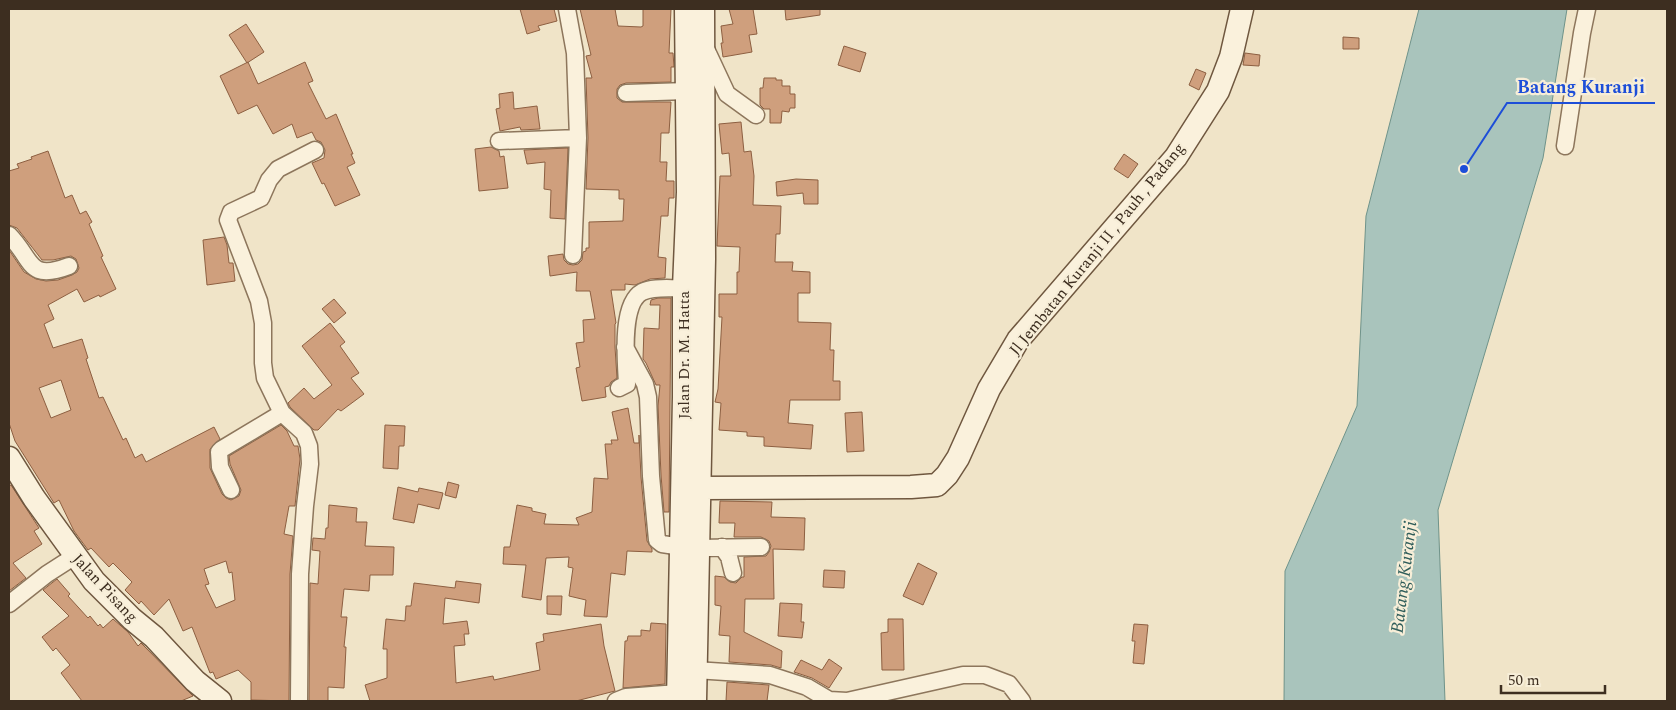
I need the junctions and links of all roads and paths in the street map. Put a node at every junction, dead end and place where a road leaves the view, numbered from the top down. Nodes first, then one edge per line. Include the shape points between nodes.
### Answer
1 (567, 9) edge
2 (686, 9) edge
3 (703, 9) edge
4 (1242, 9) edge
5 (1587, 9) edge
6 (704, 43) junction
7 (687, 91) junction
8 (626, 93) dead end
9 (756, 115) dead end
10 (578, 138) junction
11 (499, 141) dead end
12 (1565, 146) dead end
13 (315, 150) dead end
14 (9, 235) edge
15 (573, 255) dead end
16 (69, 266) dead end
17 (684, 288) junction
18 (625, 347) junction
19 (619, 388) dead end
20 (282, 413) junction
21 (12, 470) edge
22 (699, 488) junction
23 (231, 490) dead end
24 (761, 547) dead end
25 (690, 548) junction
26 (722, 548) junction
27 (74, 556) junction
28 (733, 573) dead end
29 (9, 604) edge
30 (695, 670) junction
31 (684, 699) edge
32 (871, 699) edge
33 (220, 701) edge
34 (299, 701) edge
35 (616, 701) edge
36 (1022, 701) edge

1 - 10 street via 575,53
2 - 7 main road, Jalan Dr. M. Hatta
3 - 6 main road, Jalan Dr. M. Hatta
4 - 22 main road, Jl Jembatan Kuranji II , Pauh , Padang via 1231,57 1218,91 1176,157 1018,340 989,389 958,458 937,484 911,487
5 - 12 street
6 - 9 street via 727,94
6 - 22 main road, Jalan Dr. M. Hatta
7 - 8 street
7 - 17 main road, Jalan Dr. M. Hatta via 688,192
10 - 11 street
10 - 15 street
13 - 20 street via 278,169 261,198 228,216 259,301 265,378
14 - 16 street via 39,271 55,271
17 - 18 street via 652,289 637,296 632,303
17 - 25 main road, Jalan Dr. M. Hatta
18 - 19 street via 627,384
18 - 25 street via 645,384 648,397 656,540 662,544
20 - 23 street via 219,452 220,467
20 - 34 street via 304,433 309,446 300,574
21 - 27 main road, Jalan Pisang
22 - 25 main road, Jalan Dr. M. Hatta
24 - 26 street
25 - 26 street
25 - 30 main road, Jalan Dr. M. Hatta
25 - 31 main road, Jalan Dr. M. Hatta
26 - 28 street via 729,557
27 - 29 street
27 - 33 main road, Jalan Pisang via 132,619
30 - 31 main road, Jalan Dr. M. Hatta
30 - 32 street via 770,675 807,687 829,700
31 - 35 street via 626,697
32 - 36 street via 963,675 985,674 1008,684

